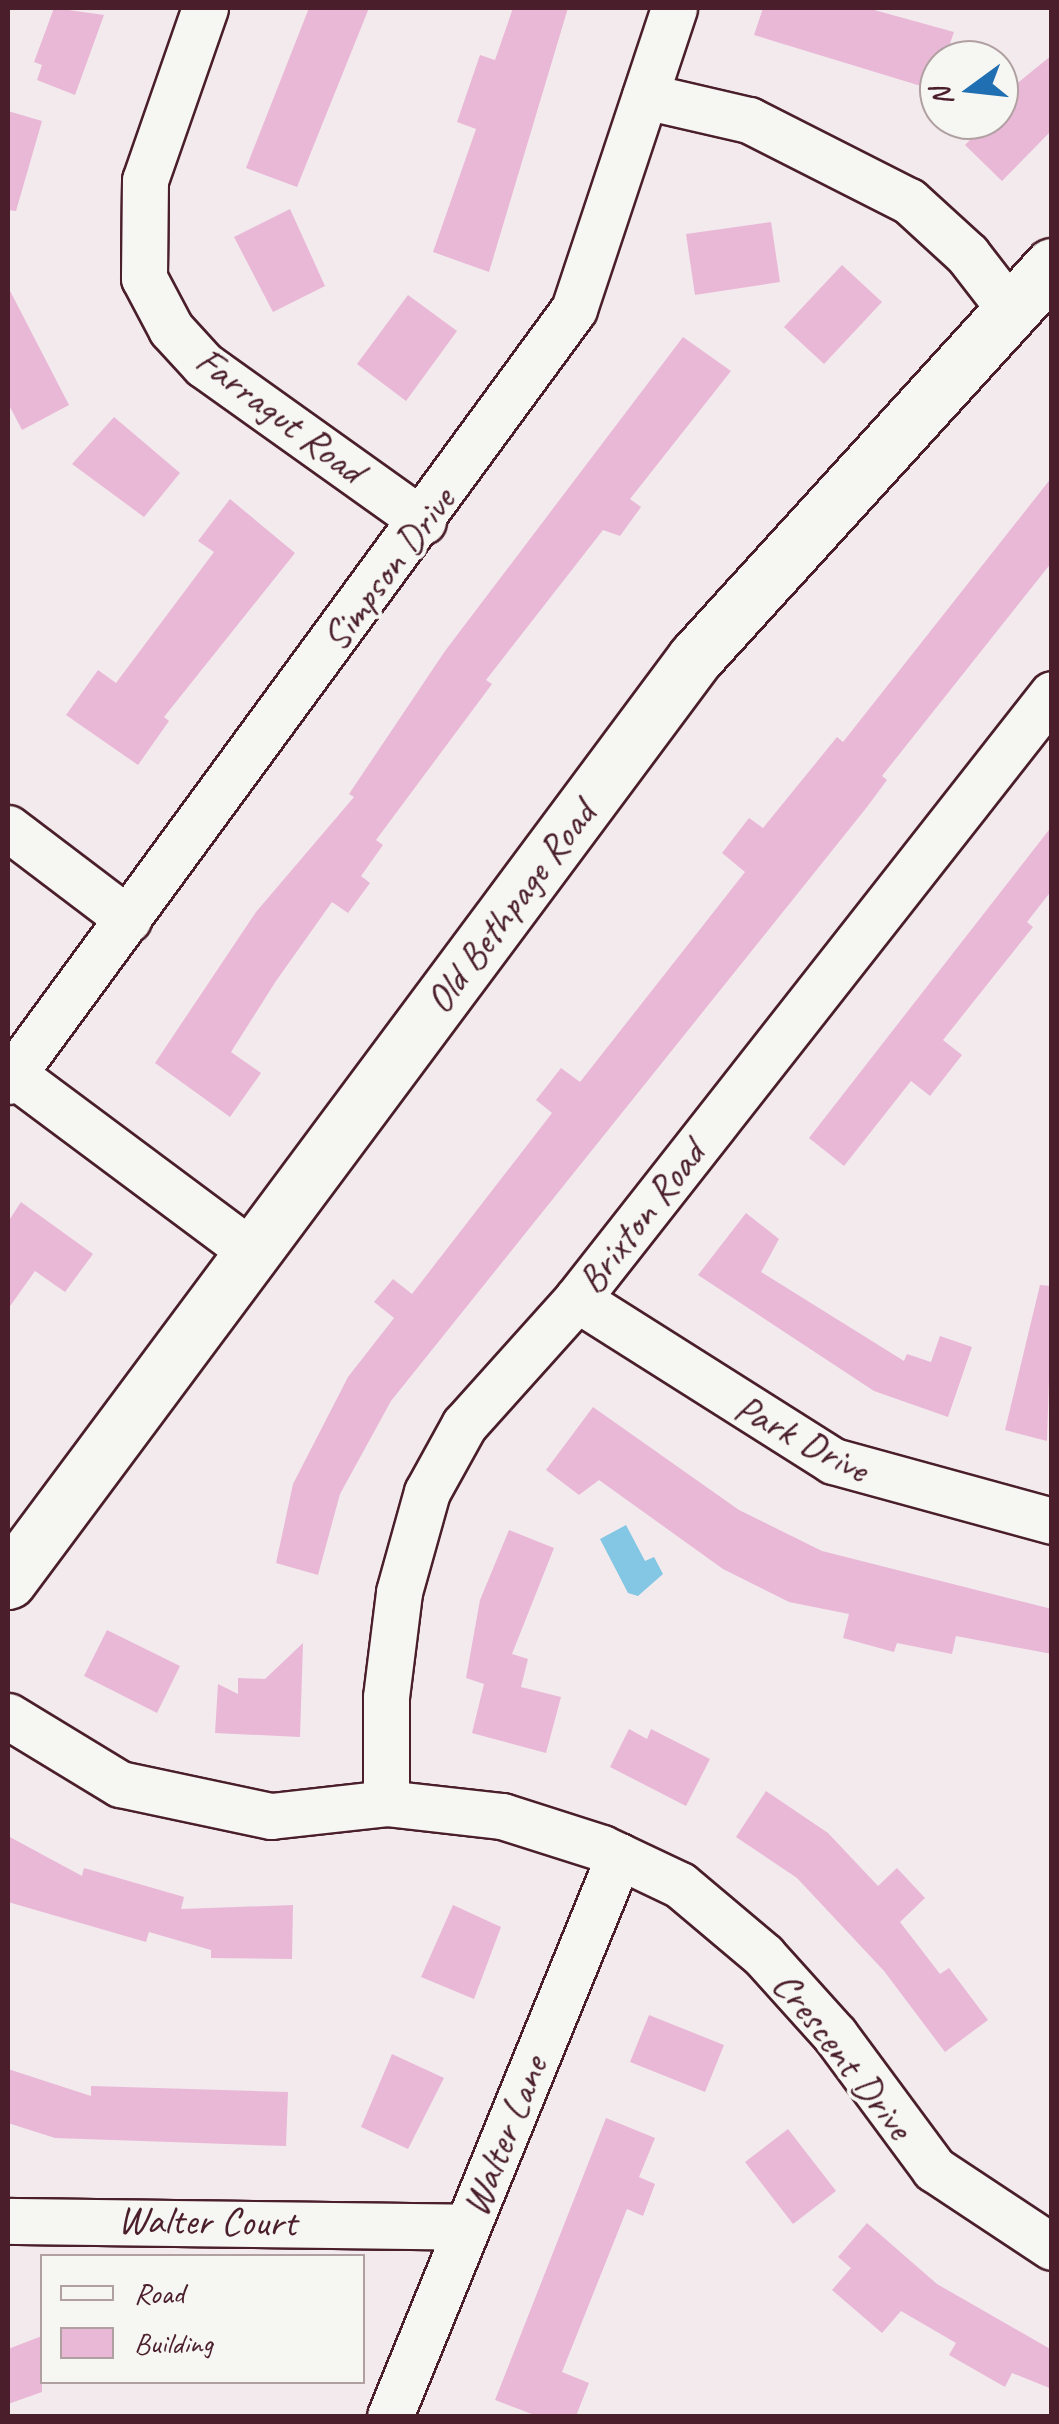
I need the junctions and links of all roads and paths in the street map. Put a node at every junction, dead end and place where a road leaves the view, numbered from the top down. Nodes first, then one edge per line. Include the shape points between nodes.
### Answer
1 (205, 8) edge
2 (674, 8) edge
3 (645, 96) junction
4 (1052, 266) edge
5 (1011, 311) junction
6 (423, 521) junction
7 (1052, 694) edge
8 (8, 828) edge
9 (128, 919) junction
10 (10, 1077) edge
11 (253, 1253) junction
12 (577, 1299) junction
13 (1052, 1521) edge
14 (8, 1582) edge
15 (8, 1716) edge
16 (386, 1802) junction
17 (619, 1856) junction
18 (8, 2220) edge
19 (467, 2227) junction
20 (1052, 2246) edge
21 (390, 2416) edge

1 - 6 street, Farragut Road via 146,180 139,232 144,278 171,329 204,364
2 - 3 street, Simpson Drive
3 - 5 street via 749,120 909,201 968,254
3 - 6 street, Simpson Drive via 574,309
4 - 5 main road, Old Bethpage Road
5 - 11 main road, Old Bethpage Road via 696,658
6 - 9 street, Simpson Drive
7 - 12 street, Brixton Road
8 - 9 street
9 - 10 street, Simpson Drive
10 - 11 street
11 - 14 main road, Old Bethpage Road
12 - 13 street, Park Drive via 833,1462
12 - 16 street, Brixton Road via 464,1425 428,1492 399,1592 386,1697
15 - 16 street, Crescent Drive via 53,1750 138,1788 271,1816
16 - 17 street, Crescent Drive via 502,1816
17 - 19 street, Walter Lane
17 - 20 street, Crescent Drive via 680,1886 763,1955 835,2035 934,2169
18 - 19 street, Walter Court
19 - 21 street, Walter Lane

